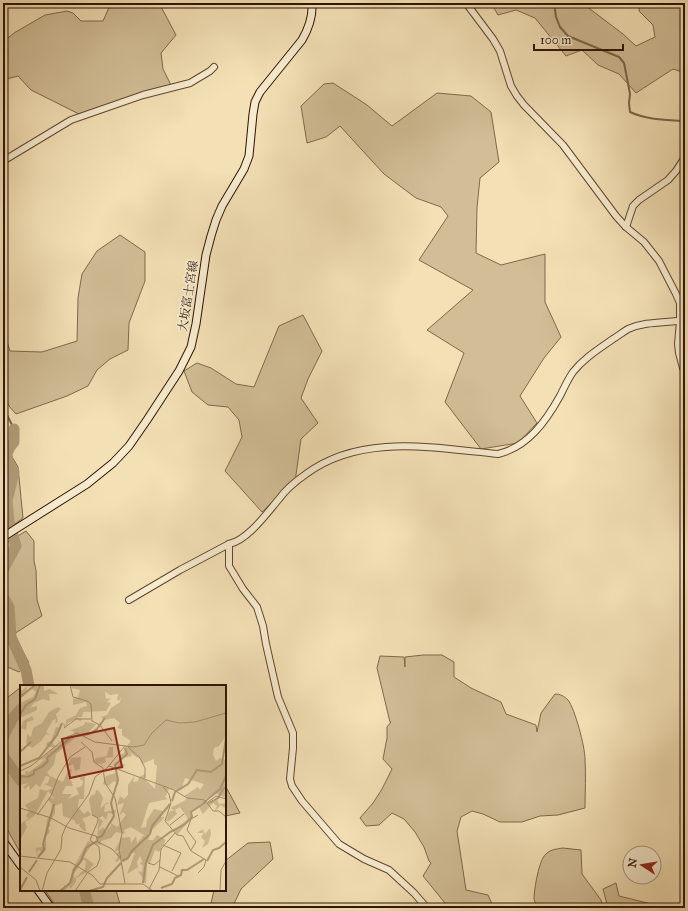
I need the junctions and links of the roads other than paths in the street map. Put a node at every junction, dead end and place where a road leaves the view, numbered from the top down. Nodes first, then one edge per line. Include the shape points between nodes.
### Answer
1 (312, 3) edge
2 (466, 3) edge
3 (214, 67) dead end
4 (685, 157) edge
5 (3, 161) edge
6 (626, 227) junction
7 (683, 320) edge
8 (685, 370) edge
9 (4, 537) edge
10 (229, 544) junction
11 (129, 600) dead end
12 (3, 841) edge
13 (20, 865) edge
14 (39, 891) edge
15 (51, 908) edge
16 (427, 908) edge

1 - 9 main road, 大坂富士宮線 via 312,15 307,32 255,102 249,156 222,206 210,236 191,347 179,371 147,420 113,463 87,484
2 - 6 street via 500,51 511,86 517,96 563,145
3 - 5 street via 190,83 144,95 71,120
4 - 6 street via 668,180 633,206
6 - 7 street via 644,242 659,261 680,303
7 - 8 street via 678,344
7 - 10 street via 635,326 591,354 573,372 538,430 508,452 498,454 396,446 358,450 315,467 298,479 250,532 235,543
10 - 11 street
10 - 16 street via 229,566 257,607 278,697 293,733 290,779 292,786 339,844 389,870
12 - 13 main road
14 - 15 main road

